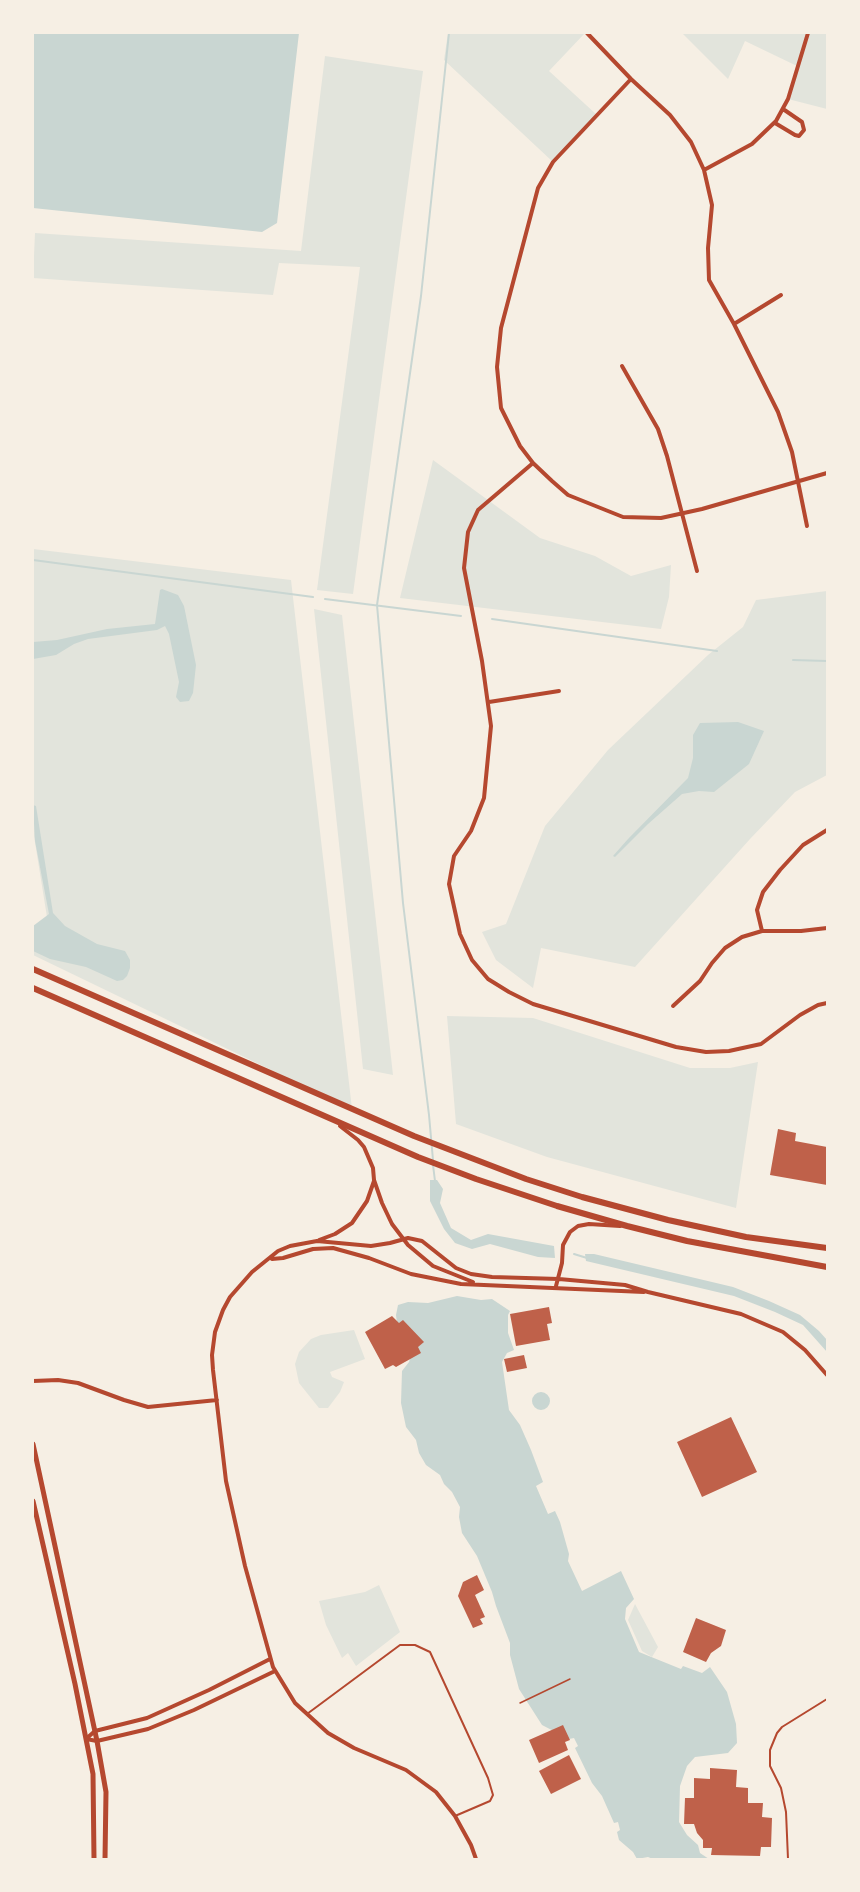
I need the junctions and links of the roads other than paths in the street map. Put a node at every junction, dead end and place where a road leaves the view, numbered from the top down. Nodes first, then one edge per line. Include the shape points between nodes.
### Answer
1 (587, 33) edge
2 (808, 33) edge
3 (631, 79) junction
4 (783, 109) junction
5 (775, 123) junction
6 (704, 170) junction
7 (781, 295) dead end
8 (734, 324) junction
9 (622, 366) dead end
10 (533, 463) junction
11 (827, 473) edge
12 (796, 481) junction
13 (683, 513) junction
14 (807, 526) dead end
15 (697, 571) dead end
16 (559, 692) dead end
17 (489, 702) junction
18 (827, 830) edge
19 (827, 928) edge
20 (762, 931) junction
21 (33, 969) edge
22 (33, 988) edge
23 (827, 1003) edge
24 (673, 1006) dead end
25 (327, 1117) junction
26 (374, 1180) junction
27 (627, 1227) junction
28 (403, 1239) junction
29 (317, 1241) junction
30 (827, 1248) edge
31 (271, 1259) junction
32 (827, 1267) edge
33 (559, 1279) junction
34 (477, 1284) junction
35 (556, 1287) junction
36 (648, 1292) junction
37 (827, 1375) edge
38 (33, 1381) edge
39 (217, 1400) junction
40 (33, 1444) edge
41 (33, 1501) edge
42 (270, 1659) junction
43 (275, 1671) junction
44 (827, 1700) edge
45 (307, 1714) junction
46 (95, 1731) junction
47 (86, 1739) junction
48 (97, 1741) junction
49 (455, 1816) junction
50 (94, 1859) edge
51 (105, 1859) edge
52 (476, 1859) edge
53 (788, 1859) edge

1 - 3 street
2 - 4 street
3 - 6 street via 670,115 691,142
3 - 10 street via 553,162 538,188 501,328 497,367 501,408
4 - 5 street
4 - 5 street via 802,122 804,130 799,136
5 - 6 street via 752,144
6 - 8 street via 712,205 709,280
7 - 8 street
8 - 12 street via 778,411 792,452
9 - 13 street via 658,429
10 - 13 street via 568,495 622,517 661,518
10 - 17 street via 478,510 468,532 464,568
11 - 12 street
12 - 13 street
12 - 14 street
13 - 15 street
16 - 17 street
17 - 23 street via 491,726 484,798 471,831 454,856 449,884 460,934 472,960 488,979 533,1004 676,1047 706,1052 761,1044 800,1015
18 - 20 street via 803,844 763,892 757,910
19 - 20 street
20 - 24 street via 725,948 700,981
21 - 30 highway via 451,1152 526,1179 625,1209 746,1237
22 - 25 highway
25 - 26 street via 358,1140 368,1155
25 - 27 highway via 453,1171
26 - 28 street via 392,1224
26 - 29 street via 367,1201 352,1223
27 - 32 highway
27 - 33 street via 589,1224 574,1229 563,1245
28 - 29 street via 371,1246
28 - 33 street via 422,1241 456,1268 471,1274
28 - 34 street via 433,1266
29 - 31 street via 290,1246
31 - 34 street via 333,1248 411,1274
31 - 39 street via 240,1284 218,1323 212,1355
33 - 35 street
33 - 36 street via 625,1285
34 - 35 street
35 - 36 street
36 - 37 street via 760,1320 793,1339
38 - 39 street via 78,1383 148,1407
39 - 42 street via 226,1481
40 - 46 main road
41 - 47 main road
42 - 43 street
42 - 46 street via 147,1718
43 - 45 street via 295,1703
43 - 48 street via 148,1729
44 - 53 lane via 782,1727 770,1750 770,1766 781,1788 786,1812
45 - 49 street via 341,1741 416,1776 436,1792
45 - 49 lane via 400,1645 415,1645 430,1652 493,1795 490,1801
46 - 47 street
46 - 48 main road
47 - 48 street
47 - 50 main road via 93,1774
48 - 51 main road via 106,1792
49 - 52 street

